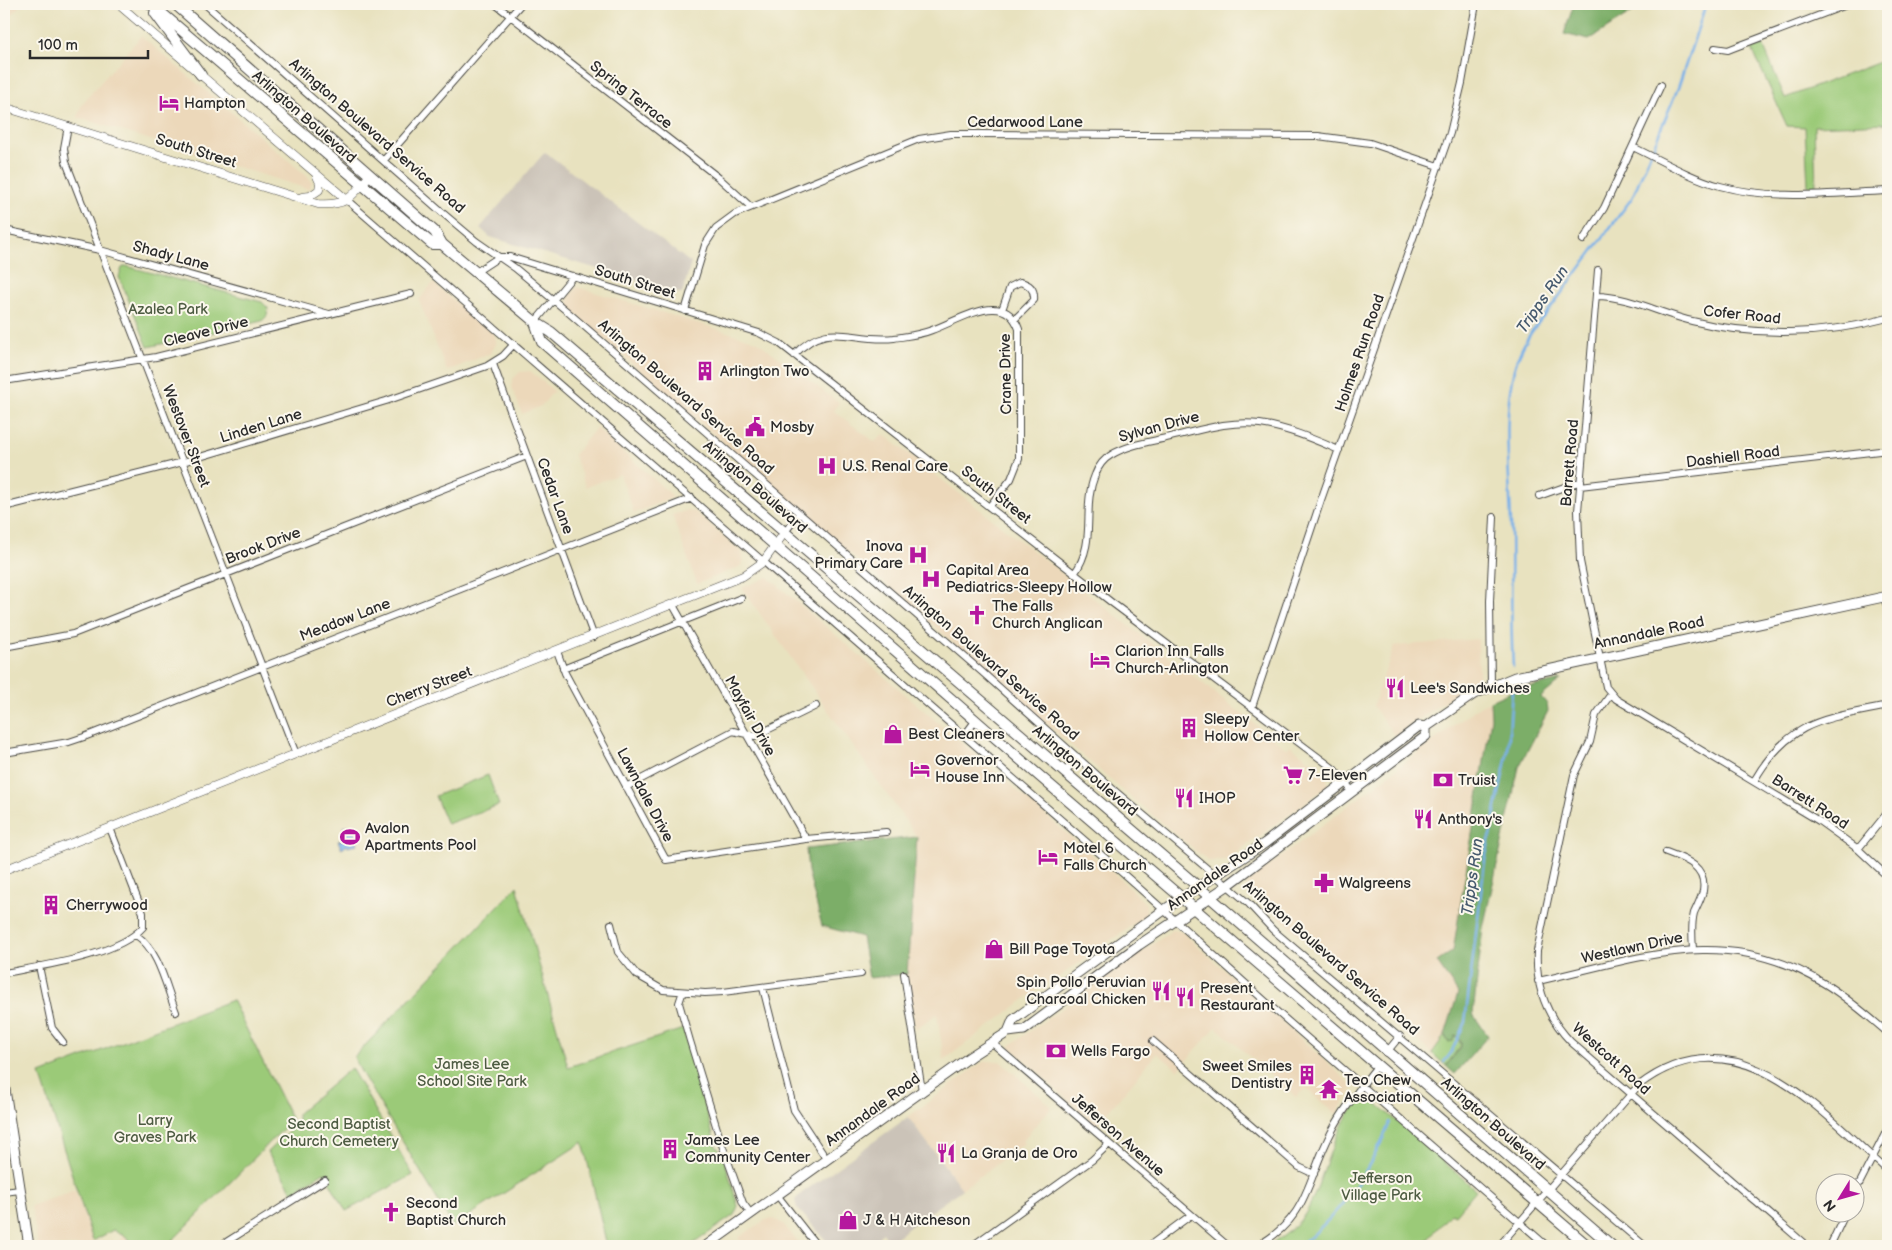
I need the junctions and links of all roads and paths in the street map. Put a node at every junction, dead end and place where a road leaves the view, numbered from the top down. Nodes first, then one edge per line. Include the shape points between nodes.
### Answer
1 (118, 4) edge
2 (149, 4) edge
3 (175, 4) edge
4 (204, 4) edge
5 (495, 4) edge
6 (521, 4) edge
7 (1476, 4) edge
8 (1849, 4) edge
9 (511, 16) junction
10 (1716, 48) dead end
11 (201, 75) junction
12 (1660, 85) dead end
13 (4, 107) edge
14 (68, 126) junction
15 (1636, 148) junction
16 (384, 160) junction
17 (1438, 166) junction
18 (315, 172) junction
19 (370, 175) junction
20 (361, 186) junction
21 (1888, 190) edge
22 (293, 196) junction
23 (348, 201) junction
24 (751, 207) junction
25 (4, 230) edge
26 (1583, 240) dead end
27 (442, 244) junction
28 (100, 250) junction
29 (499, 257) junction
30 (1598, 270) dead end
31 (476, 272) junction
32 (573, 276) junction
33 (411, 294) dead end
34 (1596, 296) junction
35 (553, 300) junction
36 (1002, 310) junction
37 (685, 311) junction
38 (330, 314) junction
39 (1888, 318) edge
40 (1015, 320) junction
41 (535, 322) junction
42 (514, 344) junction
43 (794, 354) junction
44 (143, 360) junction
45 (493, 364) junction
46 (4, 381) edge
47 (1339, 450) junction
48 (1888, 450) edge
49 (527, 456) junction
50 (183, 462) junction
51 (1580, 484) junction
52 (1539, 496) dead end
53 (692, 498) junction
54 (4, 507) edge
55 (989, 507) junction
56 (799, 514) junction
57 (1494, 517) dead end
58 (785, 532) junction
59 (777, 544) junction
60 (561, 548) junction
61 (763, 562) junction
62 (226, 574) junction
63 (1074, 574) junction
64 (1886, 596) edge
65 (741, 598) dead end
66 (673, 604) junction
67 (1888, 608) edge
68 (682, 621) junction
69 (594, 637) junction
70 (4, 647) edge
71 (557, 651) junction
72 (1601, 657) junction
73 (262, 666) junction
74 (563, 669) junction
75 (1491, 686) junction
76 (1611, 694) junction
77 (816, 706) dead end
78 (1888, 706) edge
79 (1252, 707) junction
80 (976, 720) junction
81 (1426, 727) junction
82 (744, 734) junction
83 (964, 736) junction
84 (4, 752) edge
85 (296, 754) junction
86 (1078, 757) junction
87 (1064, 773) junction
88 (1754, 781) junction
89 (1346, 783) junction
90 (626, 787) junction
91 (1353, 792) junction
92 (1888, 812) edge
93 (110, 828) junction
94 (886, 832) dead end
95 (806, 840) junction
96 (1858, 849) junction
97 (1666, 852) dead end
98 (4, 870) edge
99 (1217, 876) junction
100 (1888, 877) edge
101 (1228, 886) junction
102 (1199, 888) junction
103 (1210, 898) junction
104 (1183, 899) junction
105 (1195, 909) junction
106 (1164, 910) junction
107 (1175, 921) junction
108 (611, 924) dead end
109 (136, 935) junction
110 (1693, 949) junction
111 (39, 966) junction
112 (4, 972) edge
113 (861, 974) dead end
114 (904, 974) dead end
115 (1538, 982) junction
116 (763, 988) junction
117 (686, 992) junction
118 (176, 1012) dead end
119 (1008, 1032) junction
120 (1888, 1033) edge
121 (1400, 1036) junction
122 (1153, 1041) dead end
123 (63, 1042) dead end
124 (991, 1042) junction
125 (1362, 1052) junction
126 (1386, 1052) junction
127 (1401, 1065) junction
128 (1378, 1066) junction
129 (4, 1083) edge
130 (1363, 1086) junction
131 (922, 1091) junction
132 (1630, 1094) junction
133 (5, 1104) edge
134 (1888, 1128) edge
135 (1109, 1144) junction
136 (1872, 1157) junction
137 (827, 1160) junction
138 (1888, 1171) edge
139 (1864, 1173) edge
140 (1314, 1174) junction
141 (1561, 1174) junction
142 (325, 1180) dead end
143 (20, 1190) junction
144 (1547, 1191) junction
145 (4, 1192) edge
146 (777, 1195) junction
147 (1537, 1202) junction
148 (750, 1214) junction
149 (1191, 1215) junction
150 (1520, 1222) junction
151 (1841, 1222) edge
152 (29, 1246) edge
153 (220, 1246) edge
154 (706, 1246) edge
155 (818, 1246) edge
156 (972, 1246) edge
157 (1150, 1246) edge
158 (1228, 1246) edge
159 (1257, 1246) edge
160 (1500, 1246) edge
161 (1547, 1246) edge
162 (1588, 1246) edge
163 (1612, 1246) edge
164 (1645, 1246) edge
165 (1807, 1246) edge
166 (1830, 1246) edge

1 - 11 street
2 - 11 highway
2 - 20 highway, Arlington Boulevard
3 - 19 highway, Arlington Boulevard
4 - 16 street, Arlington Boulevard Service Road
5 - 9 street, Spring Terrace
6 - 9 street
7 - 17 street, Holmes Run Road via 1458,104
8 - 10 street via 1733,48
9 - 16 street
9 - 24 street, Spring Terrace via 719,178
11 - 18 street
12 - 15 street
13 - 14 street, South Street
14 - 22 street, South Street
14 - 28 street, Westover Street via 64,148 66,162
15 - 21 street via 1699,179 1758,193 1789,195
15 - 26 street
16 - 29 street, Arlington Boulevard Service Road via 468,235
17 - 24 street, Cedarwood Lane via 1375,145 1338,138 951,134 920,139
17 - 47 street, Holmes Run Road
18 - 22 street via 320,186 316,193
18 - 23 street
19 - 20 street
19 - 27 highway, Arlington Boulevard via 435,232
20 - 23 street
20 - 27 highway, Arlington Boulevard via 432,244
22 - 23 street, South Street via 328,205
23 - 42 street
24 - 37 street, Cedarwood Lane via 722,222 709,236
25 - 28 street, Shady Lane
27 - 31 highway, Arlington Boulevard
28 - 38 street, Shady Lane
28 - 44 street, Westover Street
29 - 31 street
29 - 32 street, South Street via 510,257
29 - 35 street, Arlington Boulevard Service Road
30 - 34 street, Barrett Road
31 - 41 highway, Arlington Boulevard
32 - 35 street
32 - 37 street, South Street
33 - 38 street, Cleave Drive
34 - 39 street, Cofer Road via 1612,297 1694,322 1770,332 1840,328
34 - 51 street, Barrett Road
35 - 41 street
35 - 56 street, Arlington Boulevard Service Road
36 - 40 street, Crane Drive
36 - 40 street via 1010,286 1020,282 1030,285 1034,300
36 - 43 street via 987,310 929,331 892,338 823,334
37 - 43 street, South Street via 770,338
38 - 44 street, Cleave Drive
40 - 55 street, Crane Drive via 1019,329 1020,362 1018,459 1012,479
41 - 58 highway, Arlington Boulevard via 552,332
41 - 59 highway, Arlington Boulevard via 542,342
42 - 45 street
42 - 53 street
43 - 55 street, South Street
44 - 46 street, Cleave Drive
44 - 50 street, Westover Street
45 - 49 street, Cedar Lane
45 - 50 street, Linden Lane via 386,402
47 - 63 street, Sylvan Drive via 1297,432 1242,423 1209,427 1121,450 1104,460 1094,476 1088,545
47 - 79 street, Holmes Run Road
48 - 51 street, Dashiell Road
49 - 60 street, Cedar Lane
49 - 62 street, Brook Drive
50 - 54 street, Linden Lane
50 - 62 street, Westover Street
51 - 52 street, Dashiell Road
51 - 72 street, Barrett Road via 1580,561
53 - 60 street, Meadow Lane
53 - 61 street
55 - 63 street, South Street
56 - 58 street, Cherry Street
56 - 86 street, Arlington Boulevard Service Road
57 - 75 street via 1490,601
58 - 59 street, Cherry Street
58 - 87 highway, Arlington Boulevard
59 - 61 street, Cherry Street
59 - 80 highway, Arlington Boulevard
60 - 69 street, Cedar Lane
60 - 73 street, Meadow Lane
61 - 66 street, Cherry Street via 743,576
61 - 83 street
62 - 70 street, Brook Drive via 74,634
62 - 73 street, Westover Street
63 - 79 street, South Street
64 - 67 street
64 - 72 main road, Annandale Road
65 - 68 street
66 - 68 street, Mayfair Drive
66 - 69 street, Cherry Street
68 - 74 street
68 - 82 street, Mayfair Drive
69 - 71 street, Cherry Street
71 - 74 street, Lawndale Drive
71 - 85 street, Cherry Street
72 - 75 main road, Annandale Road via 1515,677
72 - 76 street via 1604,682
73 - 84 street, Meadow Lane via 69,742
73 - 85 street, Westover Street
74 - 90 street, Lawndale Drive
75 - 81 main road, Annandale Road
76 - 88 street, Barrett Road
76 - 115 street, Westcott Road via 1596,715 1590,742 1574,776 1537,951
77 - 82 street via 755,736
78 - 88 street via 1807,726 1773,751
79 - 89 street, South Street via 1334,769
80 - 83 street
80 - 104 highway, Arlington Boulevard
81 - 89 main road, Annandale Road via 1419,726
81 - 91 main road, Annandale Road via 1426,736
82 - 90 street via 733,731
82 - 95 street, Mayfair Drive
83 - 106 street
85 - 93 street, Cherry Street
86 - 87 street
86 - 99 street, Arlington Boulevard Service Road
87 - 102 highway, Arlington Boulevard
88 - 96 street, Barrett Road
89 - 91 street, South Street
89 - 99 main road, Annandale Road
90 - 95 street, Lawndale Drive via 666,860
91 - 101 main road, Annandale Road
92 - 96 street
93 - 98 street, Cherry Street
93 - 109 street via 143,913 143,927
94 - 95 street, Lawndale Drive
96 - 100 street, Barrett Road
97 - 110 street via 1694,864 1702,878 1703,893 1692,925
99 - 101 street, Arlington Boulevard Service Road
99 - 102 main road, Annandale Road
101 - 103 main road, Annandale Road
101 - 121 street, Arlington Boulevard Service Road via 1273,930
102 - 103 highway, Arlington Boulevard
102 - 104 main road, Annandale Road
103 - 105 main road, Annandale Road
103 - 126 highway, Arlington Boulevard
104 - 105 highway, Arlington Boulevard
104 - 106 main road, Annandale Road
105 - 107 main road, Annandale Road
105 - 125 highway, Arlington Boulevard
106 - 107 street
106 - 119 main road, Annandale Road via 1014,1020
107 - 119 main road, Annandale Road via 1024,1030
107 - 130 street
108 - 117 street via 618,952 637,975 663,990
109 - 111 street via 89,956
109 - 118 street via 152,949
110 - 115 street, Westlawn Drive
110 - 120 street, Westlawn Drive via 1733,950 1779,961 1825,984
111 - 112 street
111 - 123 street via 52,1028
113 - 116 street
114 - 131 street
115 - 132 street, Westcott Road via 1546,1008 1561,1032
116 - 117 street
116 - 137 street via 794,1110
117 - 148 street via 679,1003 721,1142
119 - 124 main road, Annandale Road
121 - 126 street
121 - 141 street, Arlington Boulevard Service Road
122 - 140 street via 1299,1166
124 - 131 main road, Annandale Road
124 - 135 street, Jefferson Avenue
125 - 126 highway via 1372,1055
125 - 128 highway, Arlington Boulevard
126 - 127 highway, Arlington Boulevard
127 - 128 highway
127 - 144 highway, Arlington Boulevard
128 - 130 street
128 - 147 highway, Arlington Boulevard
129 - 133 main road
130 - 140 street via 1332,1131
130 - 150 street
131 - 137 main road, Annandale Road
132 - 136 street via 1649,1077 1676,1065 1700,1060 1736,1062 1769,1073 1789,1085
132 - 141 street
132 - 165 street, Westcott Road
133 - 143 main road
134 - 136 street
135 - 149 street, Jefferson Avenue
135 - 156 street via 1092,1160
136 - 138 street
136 - 139 street
137 - 146 main road, Annandale Road
140 - 159 street via 1306,1196 1289,1222
141 - 144 street
141 - 164 street, Arlington Boulevard Service Road
142 - 153 street
143 - 145 street
143 - 152 main road
144 - 147 street
144 - 163 highway, Arlington Boulevard
146 - 148 main road, Annandale Road
146 - 155 street
147 - 150 street
147 - 162 highway, Arlington Boulevard
148 - 154 main road, Annandale Road
149 - 157 street
149 - 158 street, Jefferson Avenue
150 - 160 street
150 - 161 street
151 - 166 street

